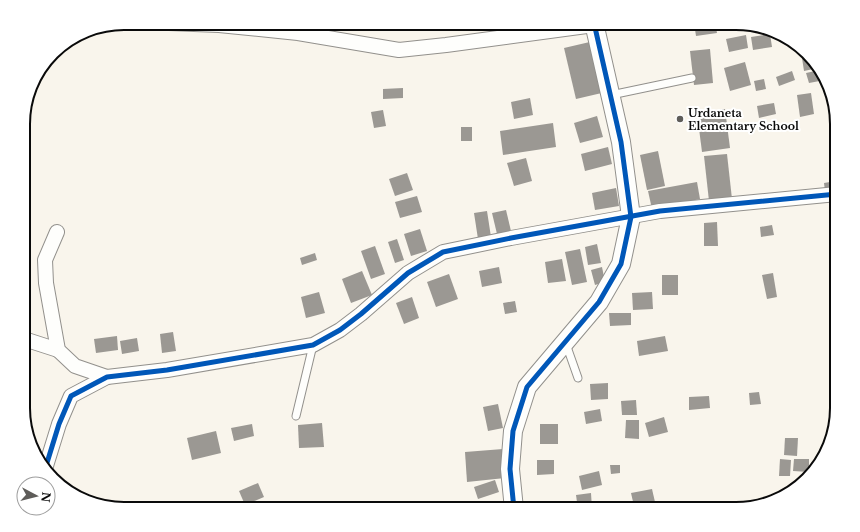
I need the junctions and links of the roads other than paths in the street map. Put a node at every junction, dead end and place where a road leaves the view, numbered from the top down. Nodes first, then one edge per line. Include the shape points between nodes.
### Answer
1 (268, 30) edge
2 (554, 30) edge
3 (595, 30) edge
4 (692, 78) dead end
5 (610, 95) junction
6 (830, 195) edge
7 (631, 217) junction
8 (56, 232) dead end
9 (30, 341) edge
10 (565, 342) junction
11 (313, 345) junction
12 (58, 350) junction
13 (107, 377) junction
14 (578, 378) dead end
15 (296, 416) dead end
16 (47, 462) edge
17 (513, 502) edge

1 - 2 street via 399,50 446,46
3 - 5 street
4 - 5 lane
5 - 7 street via 621,142
6 - 7 street via 660,210
7 - 10 street via 621,264 599,302
7 - 11 street via 443,252 408,273 340,330
8 - 12 street via 45,260 46,283
9 - 12 street
10 - 14 lane
10 - 17 street via 527,387 513,431 510,469
11 - 13 street via 167,370
11 - 15 lane
12 - 13 street via 75,366
13 - 16 street via 71,396

